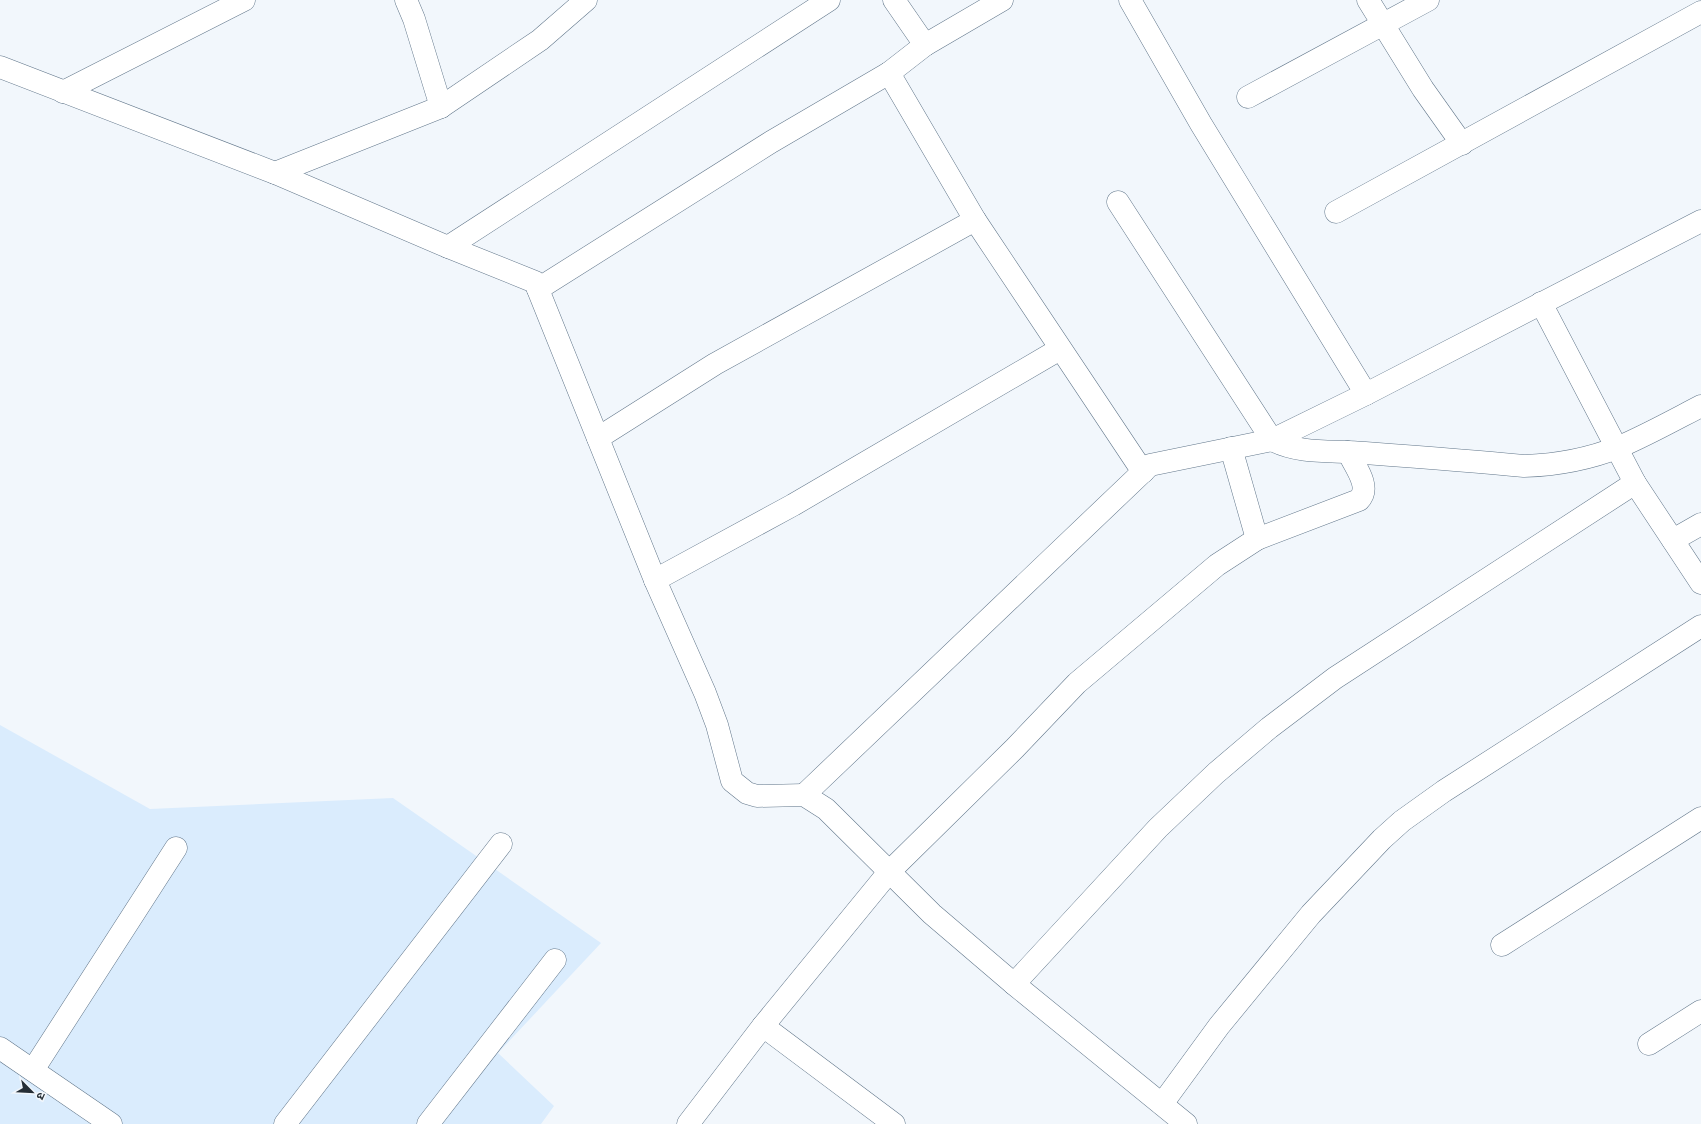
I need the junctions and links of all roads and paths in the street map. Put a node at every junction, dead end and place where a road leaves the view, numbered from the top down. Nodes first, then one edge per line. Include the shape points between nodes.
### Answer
1 (406, 0) edge
2 (586, 0) edge
3 (829, 0) edge
4 (894, 0) edge
5 (1002, 0) edge
6 (1130, 0) edge
7 (1368, 0) edge
8 (1428, 0) edge
9 (236, 2) edge
10 (1701, 12) edge
11 (1384, 25) junction
12 (925, 45) junction
13 (0, 67) edge
14 (889, 73) junction
15 (63, 92) junction
16 (1248, 97) dead end
17 (440, 107) junction
18 (1462, 144) junction
19 (275, 173) junction
20 (1118, 202) dead end
21 (1336, 212) dead end
22 (975, 220) junction
23 (1701, 221) edge
24 (448, 247) junction
25 (538, 288) junction
26 (1542, 303) junction
27 (1060, 350) junction
28 (1366, 394) junction
29 (1701, 406) edge
30 (598, 438) junction
31 (1272, 440) junction
32 (1618, 447) junction
33 (1232, 448) junction
34 (1348, 452) junction
35 (1143, 472) junction
36 (1635, 483) junction
37 (1701, 524) edge
38 (1257, 540) junction
39 (1673, 540) junction
40 (655, 580) junction
41 (1701, 583) edge
42 (1701, 626) edge
43 (804, 795) junction
44 (1701, 818) edge
45 (501, 844) dead end
46 (176, 848) dead end
47 (889, 872) junction
48 (1502, 945) dead end
49 (555, 960) dead end
50 (1014, 984) junction
51 (1701, 1011) edge
52 (764, 1026) junction
53 (1649, 1044) dead end
54 (0, 1048) edge
55 (33, 1070) junction
56 (1162, 1104) junction
57 (111, 1124) edge
58 (284, 1124) edge
59 (428, 1124) edge
60 (688, 1124) edge
61 (894, 1124) edge
62 (1186, 1124) edge

1 - 17 street
2 - 17 street via 540,40
3 - 24 street
4 - 12 street
5 - 12 street
6 - 28 street via 1201,124
7 - 11 street
8 - 11 street
9 - 15 street
10 - 18 street
11 - 16 street
11 - 18 street via 1423,89
12 - 14 street
13 - 15 street
14 - 22 street
14 - 25 street via 771,142
15 - 19 street
17 - 19 street
18 - 21 street
19 - 24 street
20 - 31 street
22 - 27 street
22 - 30 street via 715,364
23 - 26 street
24 - 25 street via 535,282
25 - 30 street
26 - 28 street
26 - 32 street
27 - 35 street
27 - 40 street via 793,505
28 - 31 street
29 - 32 street
30 - 40 street
31 - 33 street
31 - 34 street via 1295,449
32 - 34 street via 1579,458 1524,466
32 - 36 street
33 - 35 street via 1150,465
33 - 38 street
34 - 38 street via 1365,486 1360,500
35 - 43 street
36 - 39 street
36 - 50 street via 1336,678 1270,728 1216,773 1158,828
37 - 39 street
38 - 47 street via 1217,565 1077,683
39 - 41 street
40 - 43 street via 717,725 732,781 747,794 757,796
42 - 56 street via 1444,791 1402,821 1311,914 1219,1026
43 - 47 street via 826,809
44 - 48 street
45 - 58 street
46 - 55 street
47 - 50 street via 932,914
47 - 52 street
49 - 59 street
50 - 56 street
51 - 53 street
52 - 60 street
52 - 61 street
54 - 55 street
55 - 57 street
56 - 62 street

